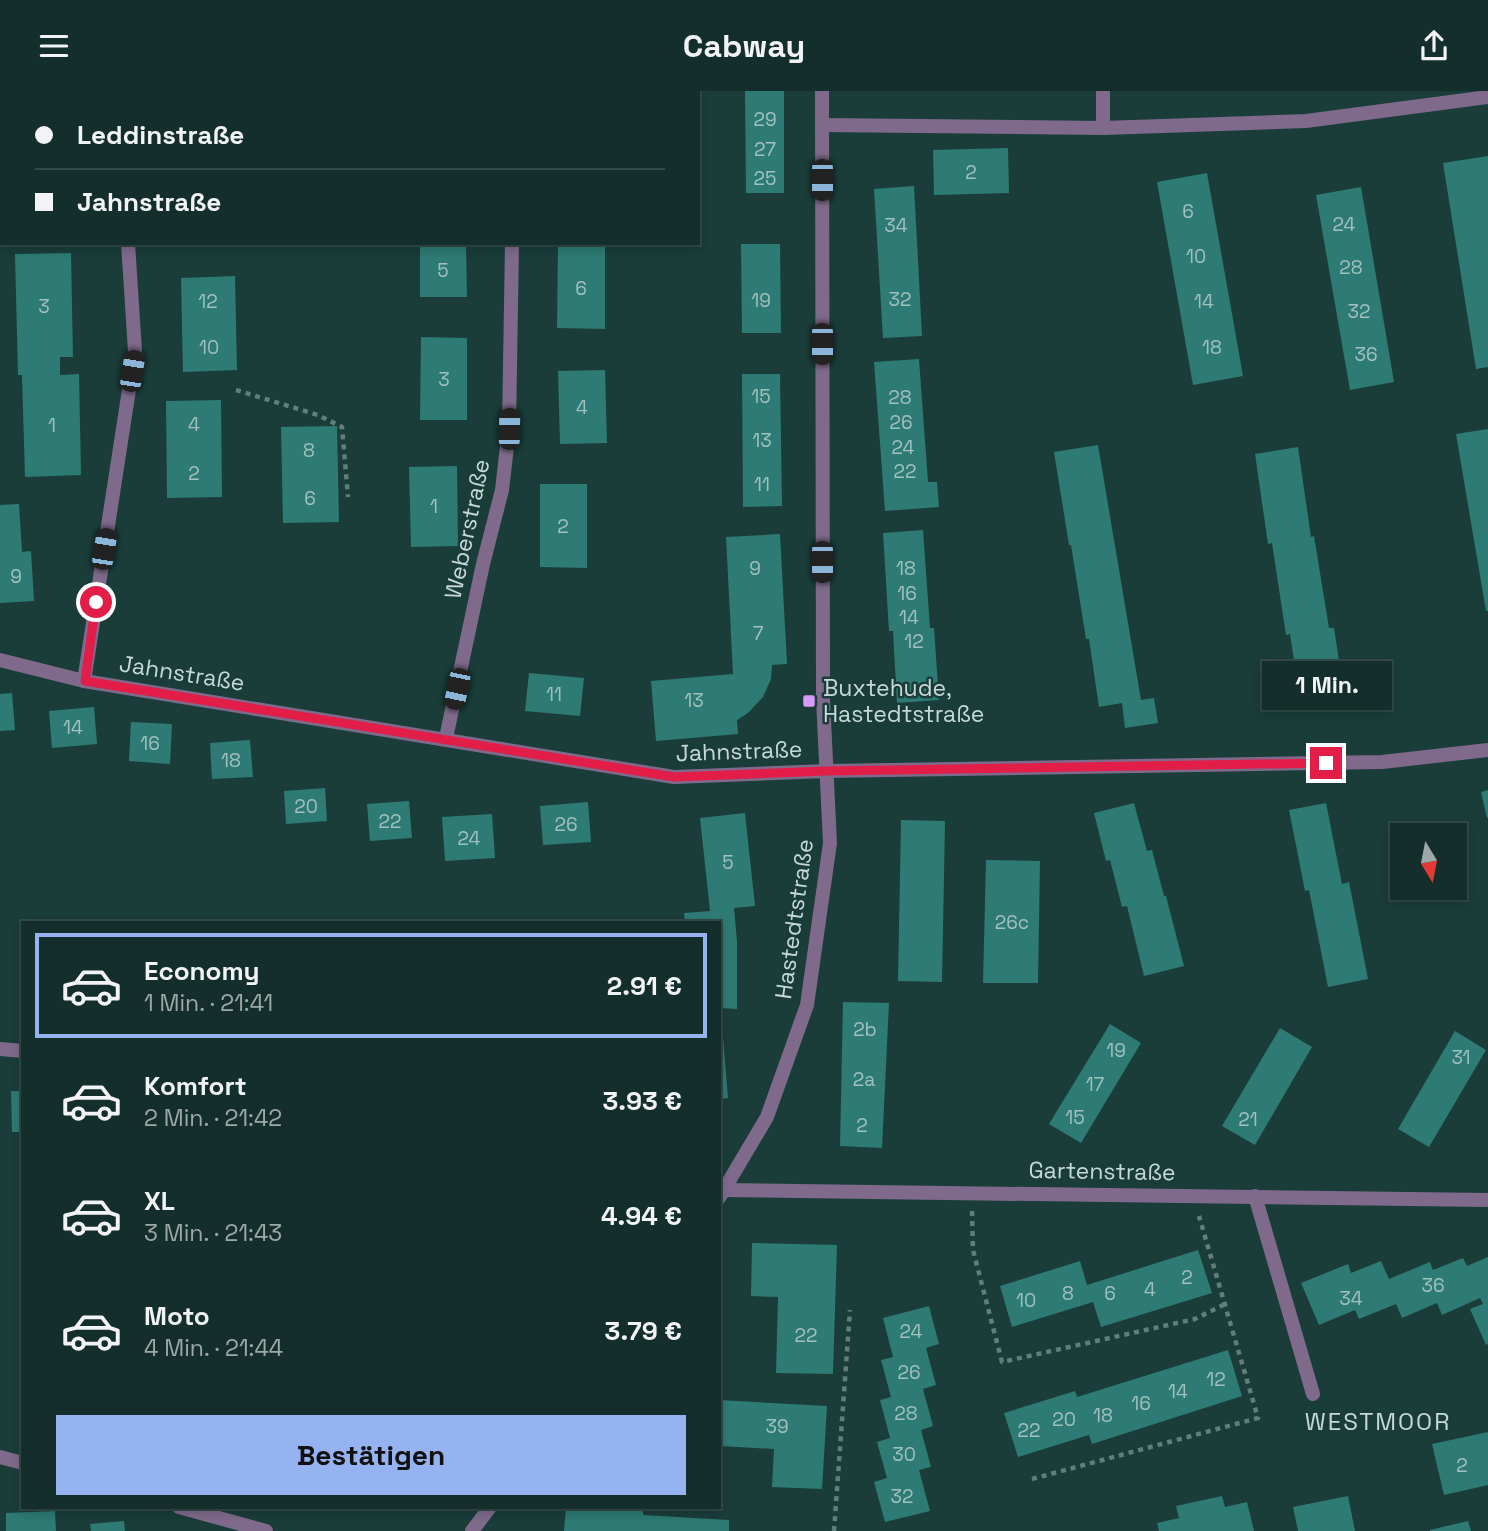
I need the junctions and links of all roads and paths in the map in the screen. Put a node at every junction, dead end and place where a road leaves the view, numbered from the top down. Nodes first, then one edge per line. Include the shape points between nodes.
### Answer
1 (822, 91) edge
2 (1103, 91) edge
3 (1488, 97) edge
4 (822, 125) junction
5 (1103, 128) junction
6 (128, 245) edge
7 (512, 245) edge
8 (236, 390) dead end
9 (348, 497) dead end
10 (0, 660) edge
11 (85, 681) junction
12 (446, 738) junction
13 (1488, 750) edge
14 (826, 771) junction
15 (0, 1049) edge
16 (21, 1051) edge
17 (972, 1192) junction
18 (721, 1193) edge
19 (1193, 1195) junction
20 (1255, 1196) junction
21 (1488, 1200) edge
22 (1223, 1305) junction
23 (850, 1310) dead end
24 (1313, 1394) dead end
25 (0, 1457) edge
26 (21, 1462) edge
27 (1032, 1479) dead end
28 (186, 1509) edge
29 (488, 1509) edge
30 (267, 1531) edge
31 (472, 1531) edge
32 (834, 1531) edge

1 - 4 street, Hastedtstraße
2 - 5 street
3 - 5 street via 1307,121
4 - 5 street
4 - 14 street, Hastedtstraße via 822,699
6 - 11 street via 135,351
7 - 12 street, Weberstraße via 509,429 502,491
8 - 9 path via 342,427
10 - 11 street, Jahnstraße
11 - 12 street, Jahnstraße
12 - 14 street, Jahnstraße via 674,777
13 - 14 street, Jahnstraße via 1382,762
14 - 18 street, Hastedtstraße via 830,843 807,1005 767,1117
15 - 16 street
17 - 18 street, Gartenstraße
17 - 19 street, Gartenstraße
17 - 22 path via 973,1250 1002,1362 1195,1319
19 - 20 street, Gartenstraße
19 - 22 path
20 - 21 street, Gartenstraße
20 - 24 street
22 - 27 path via 1258,1418
23 - 32 path
25 - 26 street
28 - 30 street
29 - 31 street

